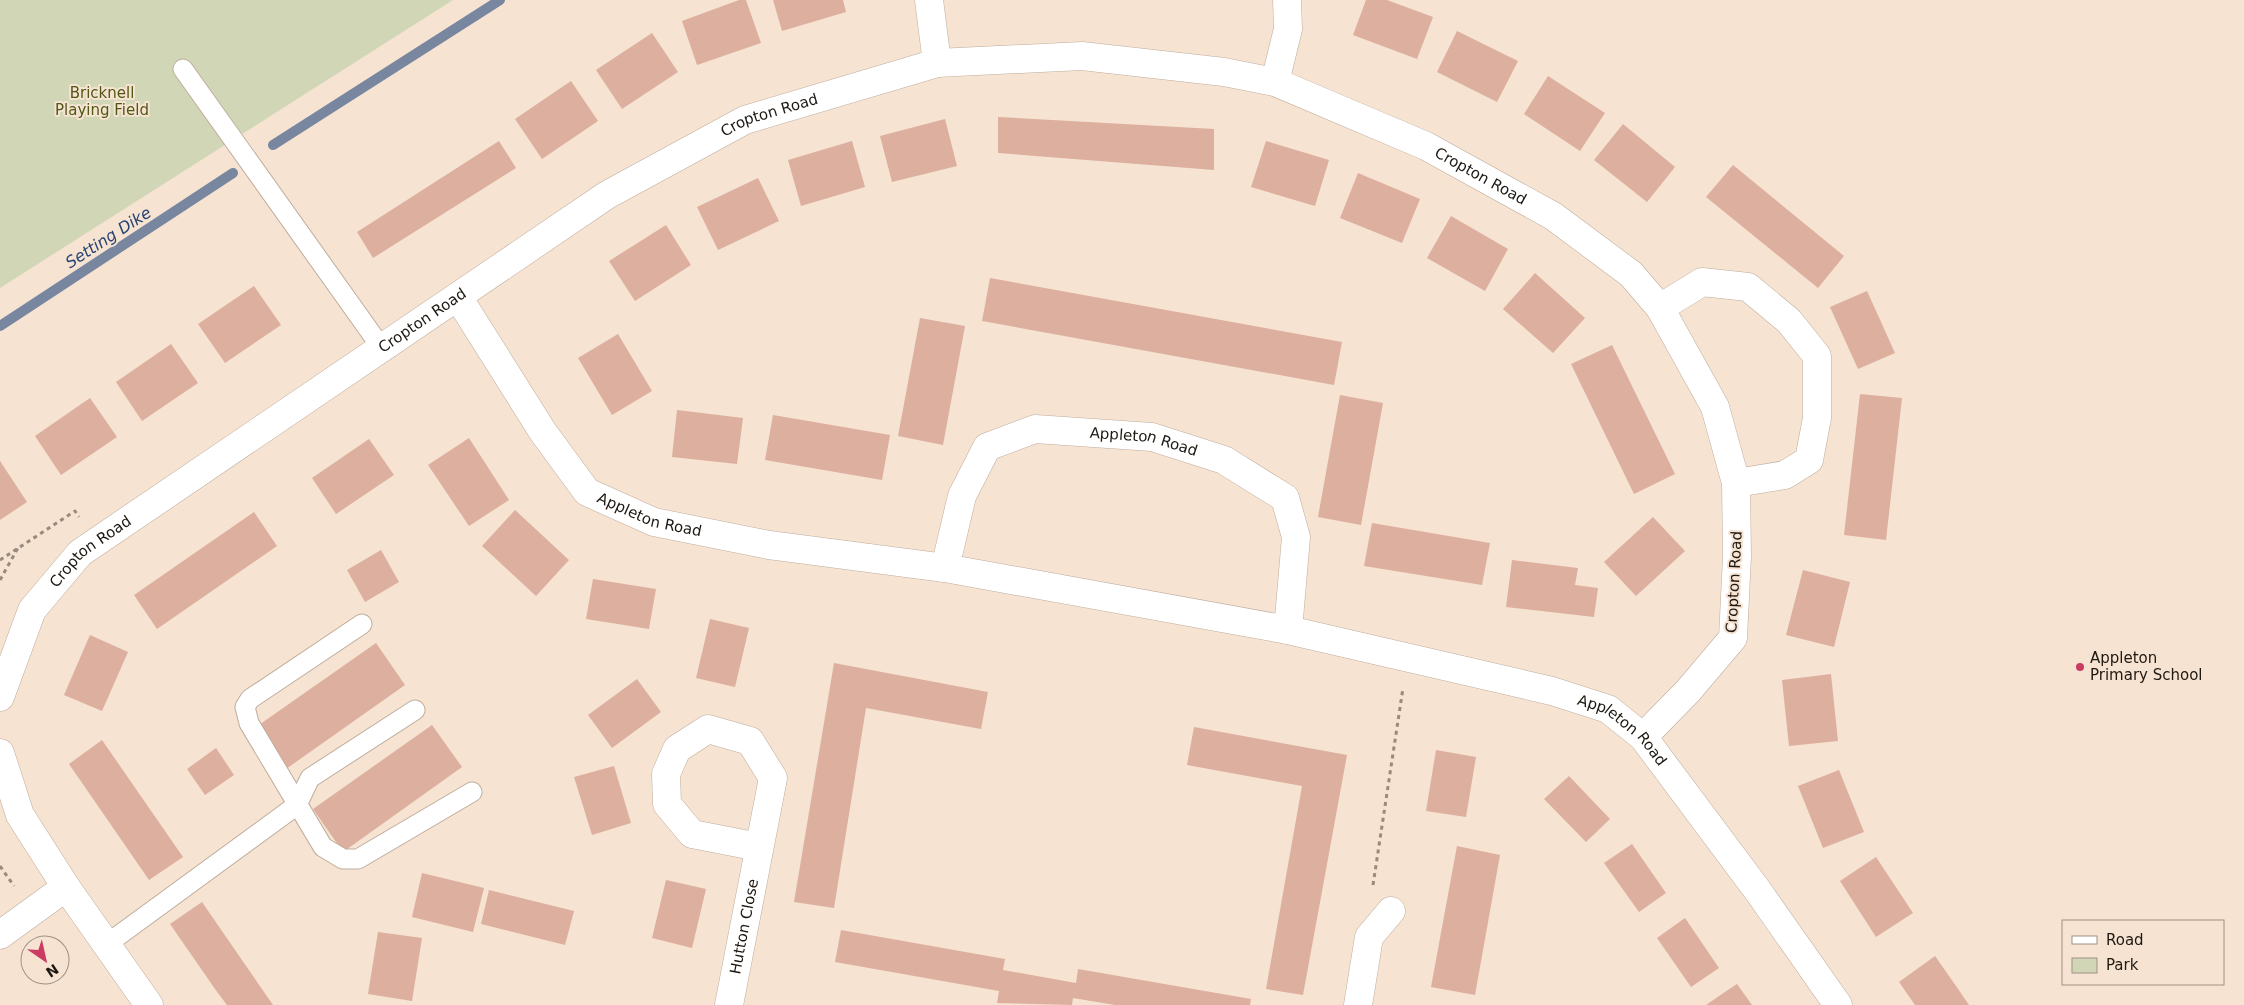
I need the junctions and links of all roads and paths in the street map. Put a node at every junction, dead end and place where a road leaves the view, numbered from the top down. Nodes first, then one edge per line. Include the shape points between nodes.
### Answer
1 (929, 0) edge
2 (1287, 0) edge
3 (937, 62) junction
4 (183, 69) dead end
5 (1275, 82) junction
6 (458, 297) junction
7 (1660, 308) junction
8 (381, 347) junction
9 (1736, 483) junction
10 (97, 540) junction
11 (19, 547) junction
12 (0, 560) edge
13 (945, 568) junction
14 (0, 580) edge
15 (362, 624) dead end
16 (1288, 630) junction
17 (1408, 658) junction
18 (0, 697) edge
19 (414, 710) dead end
20 (1643, 737) junction
21 (0, 753) edge
22 (472, 792) dead end
23 (297, 805) junction
24 (759, 846) junction
25 (66, 887) junction
26 (1391, 911) joint
27 (0, 935) edge
28 (106, 944) junction
29 (149, 1005) edge
30 (729, 1005) edge
31 (1358, 1005) edge
32 (1838, 1005) edge

1 - 3 street
2 - 5 street via 1288,29
3 - 5 street, Cropton Road via 1082,56 1224,72
3 - 6 street, Cropton Road via 745,120 607,195
4 - 8 lane
5 - 7 street, Cropton Road via 1426,146 1553,216 1631,274
6 - 8 street, Cropton Road
6 - 13 street, Appleton Road via 543,432 587,492 654,522 769,545
7 - 9 street, Cropton Road via 1715,408
7 - 9 street via 1702,282 1748,287 1789,321 1817,356 1816,418 1809,460 1785,475
8 - 10 street, Cropton Road
9 - 20 street, Cropton Road via 1733,638
10 - 11 path via 75,511
10 - 18 street, Cropton Road via 80,553 32,610
11 - 12 path
11 - 14 path
13 - 16 street, Appleton Road
13 - 16 street, Appleton Road via 962,496 987,447 1036,430 1152,437 1224,460 1285,498 1296,537
15 - 23 lane via 250,699 245,707 249,723
16 - 17 street, Appleton Road
17 - 20 street, Appleton Road via 1552,691 1608,709
17 - 26 path via 1373,884
19 - 23 lane via 310,778
20 - 32 street, Appleton Road
21 - 25 street via 20,815
22 - 23 lane via 358,860 343,859 323,847
23 - 28 lane
24 - 24 street, Hutton Close via 773,778 750,741 708,729 677,749 666,774 667,804 692,834
24 - 30 street, Hutton Close
25 - 27 street
25 - 28 street
26 - 31 street via 1369,937
28 - 29 street

